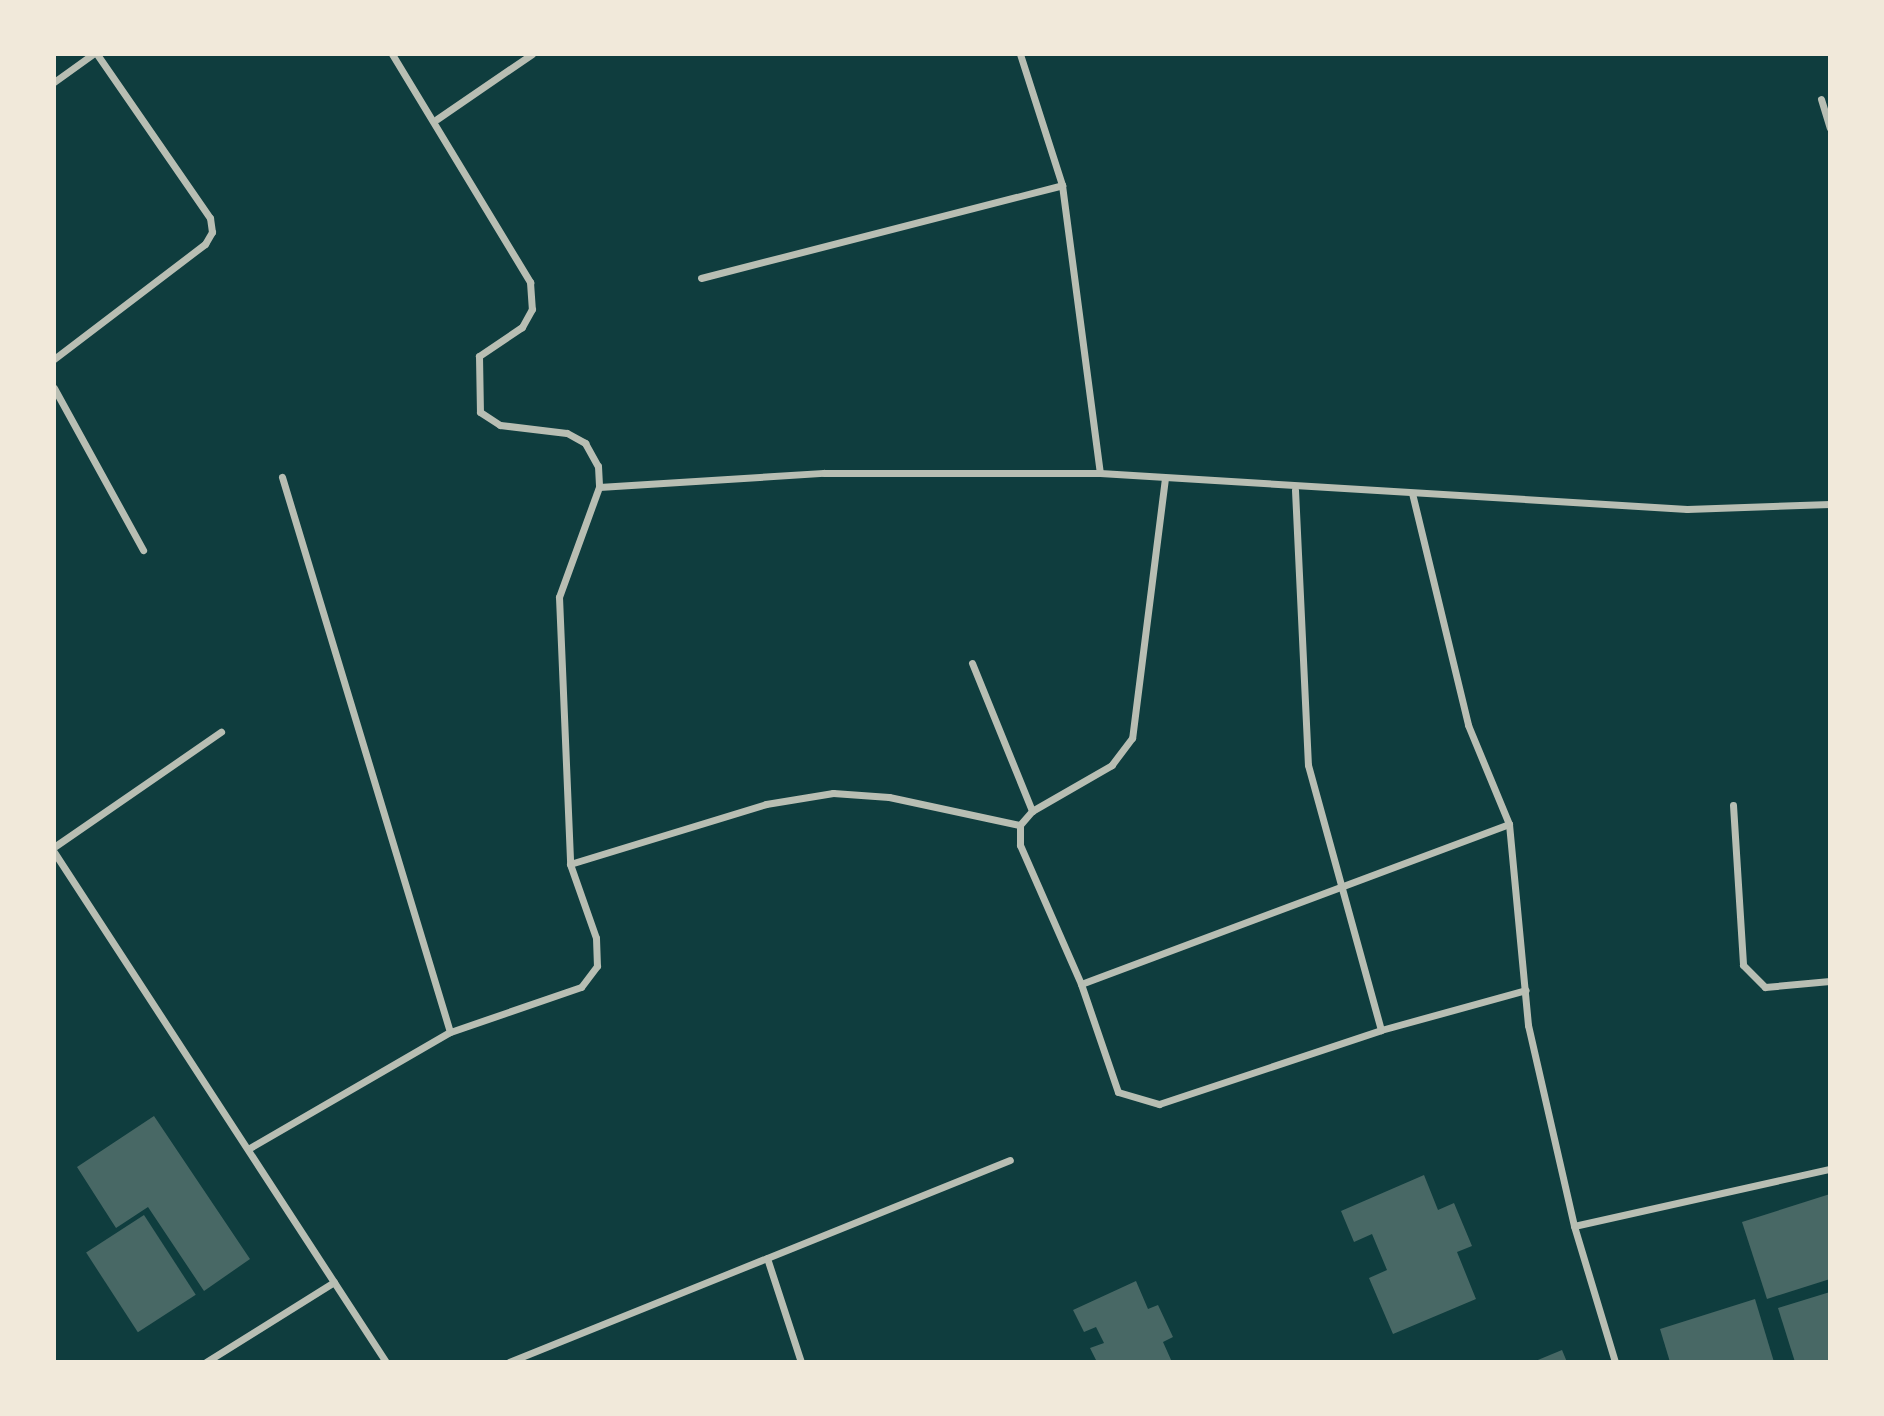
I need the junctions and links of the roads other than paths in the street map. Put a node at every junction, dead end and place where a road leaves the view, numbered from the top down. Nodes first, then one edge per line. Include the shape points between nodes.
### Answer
1 (95, 54) edge
2 (392, 54) edge
3 (532, 54) edge
4 (1020, 54) edge
5 (54, 82) edge
6 (1821, 99) dead end
7 (437, 119) junction
8 (1830, 128) edge
9 (1062, 185) junction
10 (701, 278) dead end
11 (54, 359) edge
12 (54, 388) edge
13 (1100, 473) junction
14 (282, 477) dead end
15 (1165, 478) junction
16 (599, 487) junction
17 (1295, 490) junction
18 (1412, 493) junction
19 (1830, 504) edge
20 (143, 550) dead end
21 (972, 663) dead end
22 (221, 732) dead end
23 (1733, 805) dead end
24 (1032, 811) junction
25 (1509, 824) junction
26 (1020, 825) junction
27 (54, 850) edge
28 (570, 864) junction
29 (1343, 885) junction
30 (1830, 981) edge
31 (1081, 984) junction
32 (1526, 990) junction
33 (1381, 1030) junction
34 (450, 1032) junction
35 (248, 1149) junction
36 (1010, 1160) dead end
37 (1830, 1169) edge
38 (1574, 1226) junction
39 (766, 1258) junction
40 (334, 1282) junction
41 (206, 1362) edge
42 (386, 1362) edge
43 (509, 1362) edge
44 (801, 1362) edge
45 (1615, 1362) edge

1 - 5 street
1 - 11 street via 211,218 212,232 205,244
2 - 7 street
3 - 7 street
4 - 9 street
6 - 8 street
7 - 16 street via 530,282 532,309 522,327 479,356 480,412 500,425 567,433 585,443 598,466
9 - 10 street
9 - 13 street
12 - 20 street
13 - 15 street
13 - 16 street via 824,473
14 - 34 street
15 - 17 street
15 - 24 street via 1132,738 1112,765
16 - 28 street via 559,597
17 - 18 street
17 - 29 street via 1308,765
18 - 19 street via 1687,509
18 - 25 street via 1468,725
21 - 24 street
22 - 27 street
23 - 30 street via 1743,965 1765,987
24 - 26 street
25 - 29 street
25 - 32 street
26 - 28 street via 889,797 833,793 766,804
26 - 31 street via 1020,845
27 - 35 street
28 - 34 street via 596,938 597,965 581,987
29 - 31 street
29 - 33 street
31 - 33 street via 1118,1092 1135,1102 1159,1104
32 - 33 street
32 - 38 street via 1536,1066
34 - 35 street
35 - 40 street
36 - 39 street
37 - 38 street
38 - 45 street
39 - 43 street
39 - 44 street
40 - 41 street
40 - 42 street

